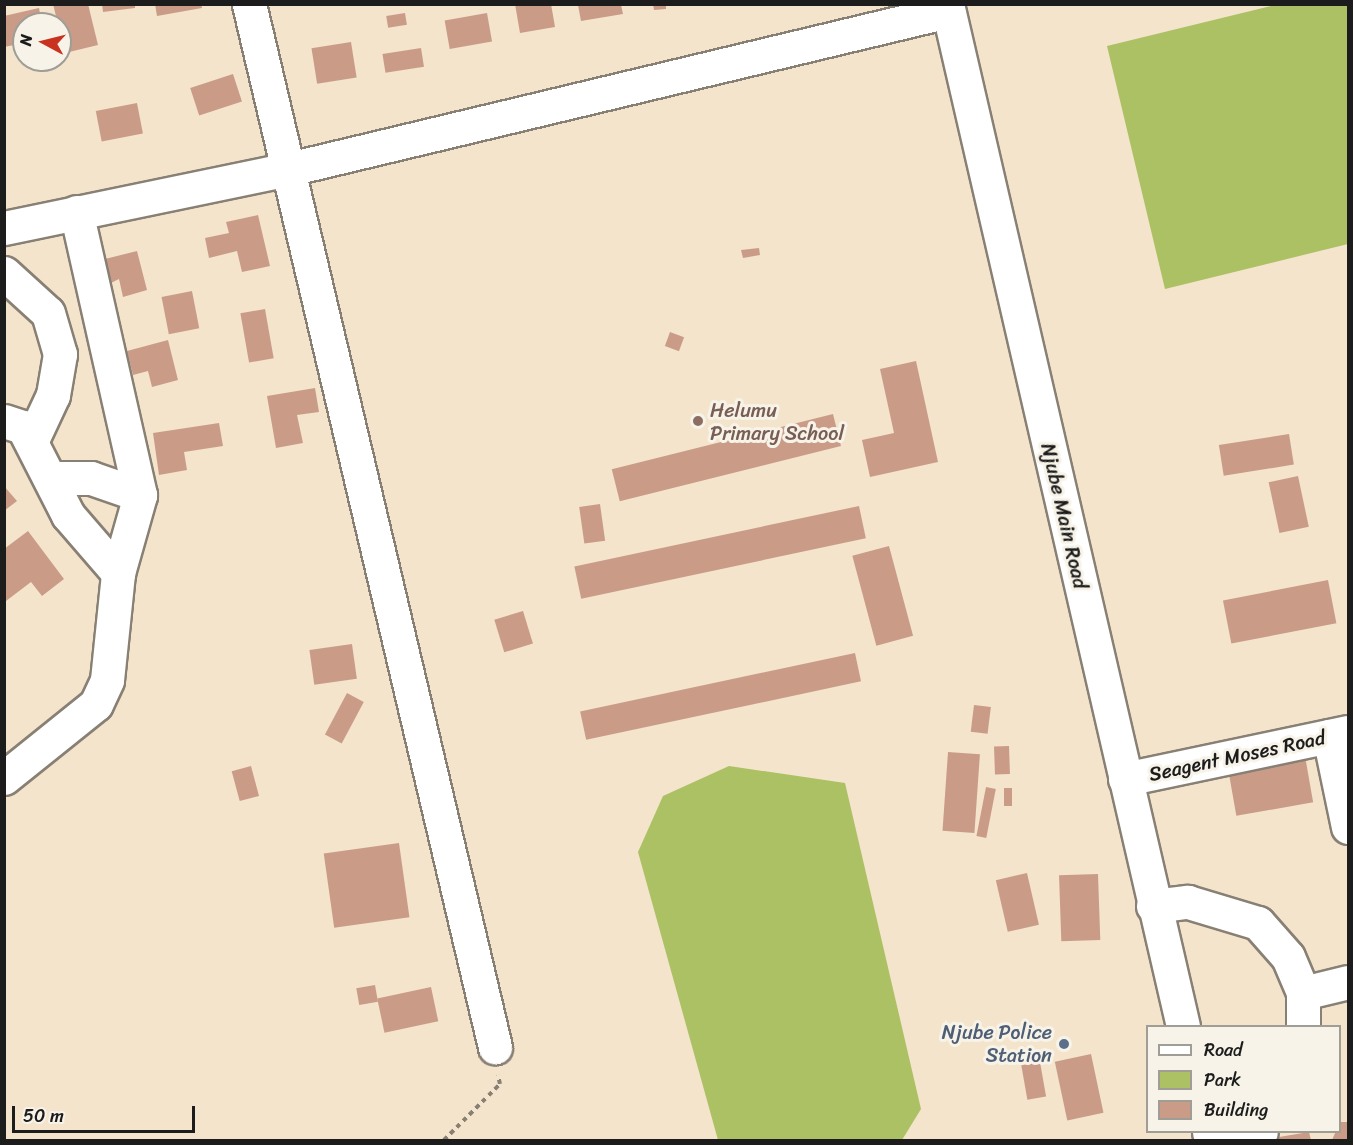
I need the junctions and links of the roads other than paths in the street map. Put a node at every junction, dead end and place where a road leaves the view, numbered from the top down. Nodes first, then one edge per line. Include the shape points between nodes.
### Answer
1 (249, 4) edge
2 (947, 8) edge
3 (289, 169) junction
4 (76, 212) junction
5 (4, 228) edge
6 (4, 273) edge
7 (4, 421) edge
8 (32, 440) junction
9 (50, 478) junction
10 (140, 495) junction
11 (117, 573) junction
12 (1339, 734) edge
13 (4, 778) edge
14 (1125, 779) junction
15 (1348, 827) edge
16 (1153, 906) junction
17 (1348, 982) edge
18 (1303, 993) junction
19 (1183, 1025) edge
20 (1303, 1025) edge
21 (495, 1047) road end
22 (1256, 1133) edge
23 (1238, 1140) edge

1 - 3 street
2 - 3 street
2 - 14 street, Njube Main Road
3 - 4 street
3 - 21 street
4 - 5 street
4 - 10 street
6 - 8 street via 48,313 60,354 53,396
7 - 8 street via 23,427
8 - 9 street
9 - 10 street via 91,478
9 - 11 street via 68,515
10 - 11 street
11 - 13 street via 107,680 96,704
12 - 14 street, Seagent Moses Road
12 - 15 street
14 - 16 street, Njube Main Road
16 - 18 street via 1188,902 1258,923 1288,957
16 - 19 street, Njube Main Road
17 - 18 street
18 - 20 street
22 - 23 street

